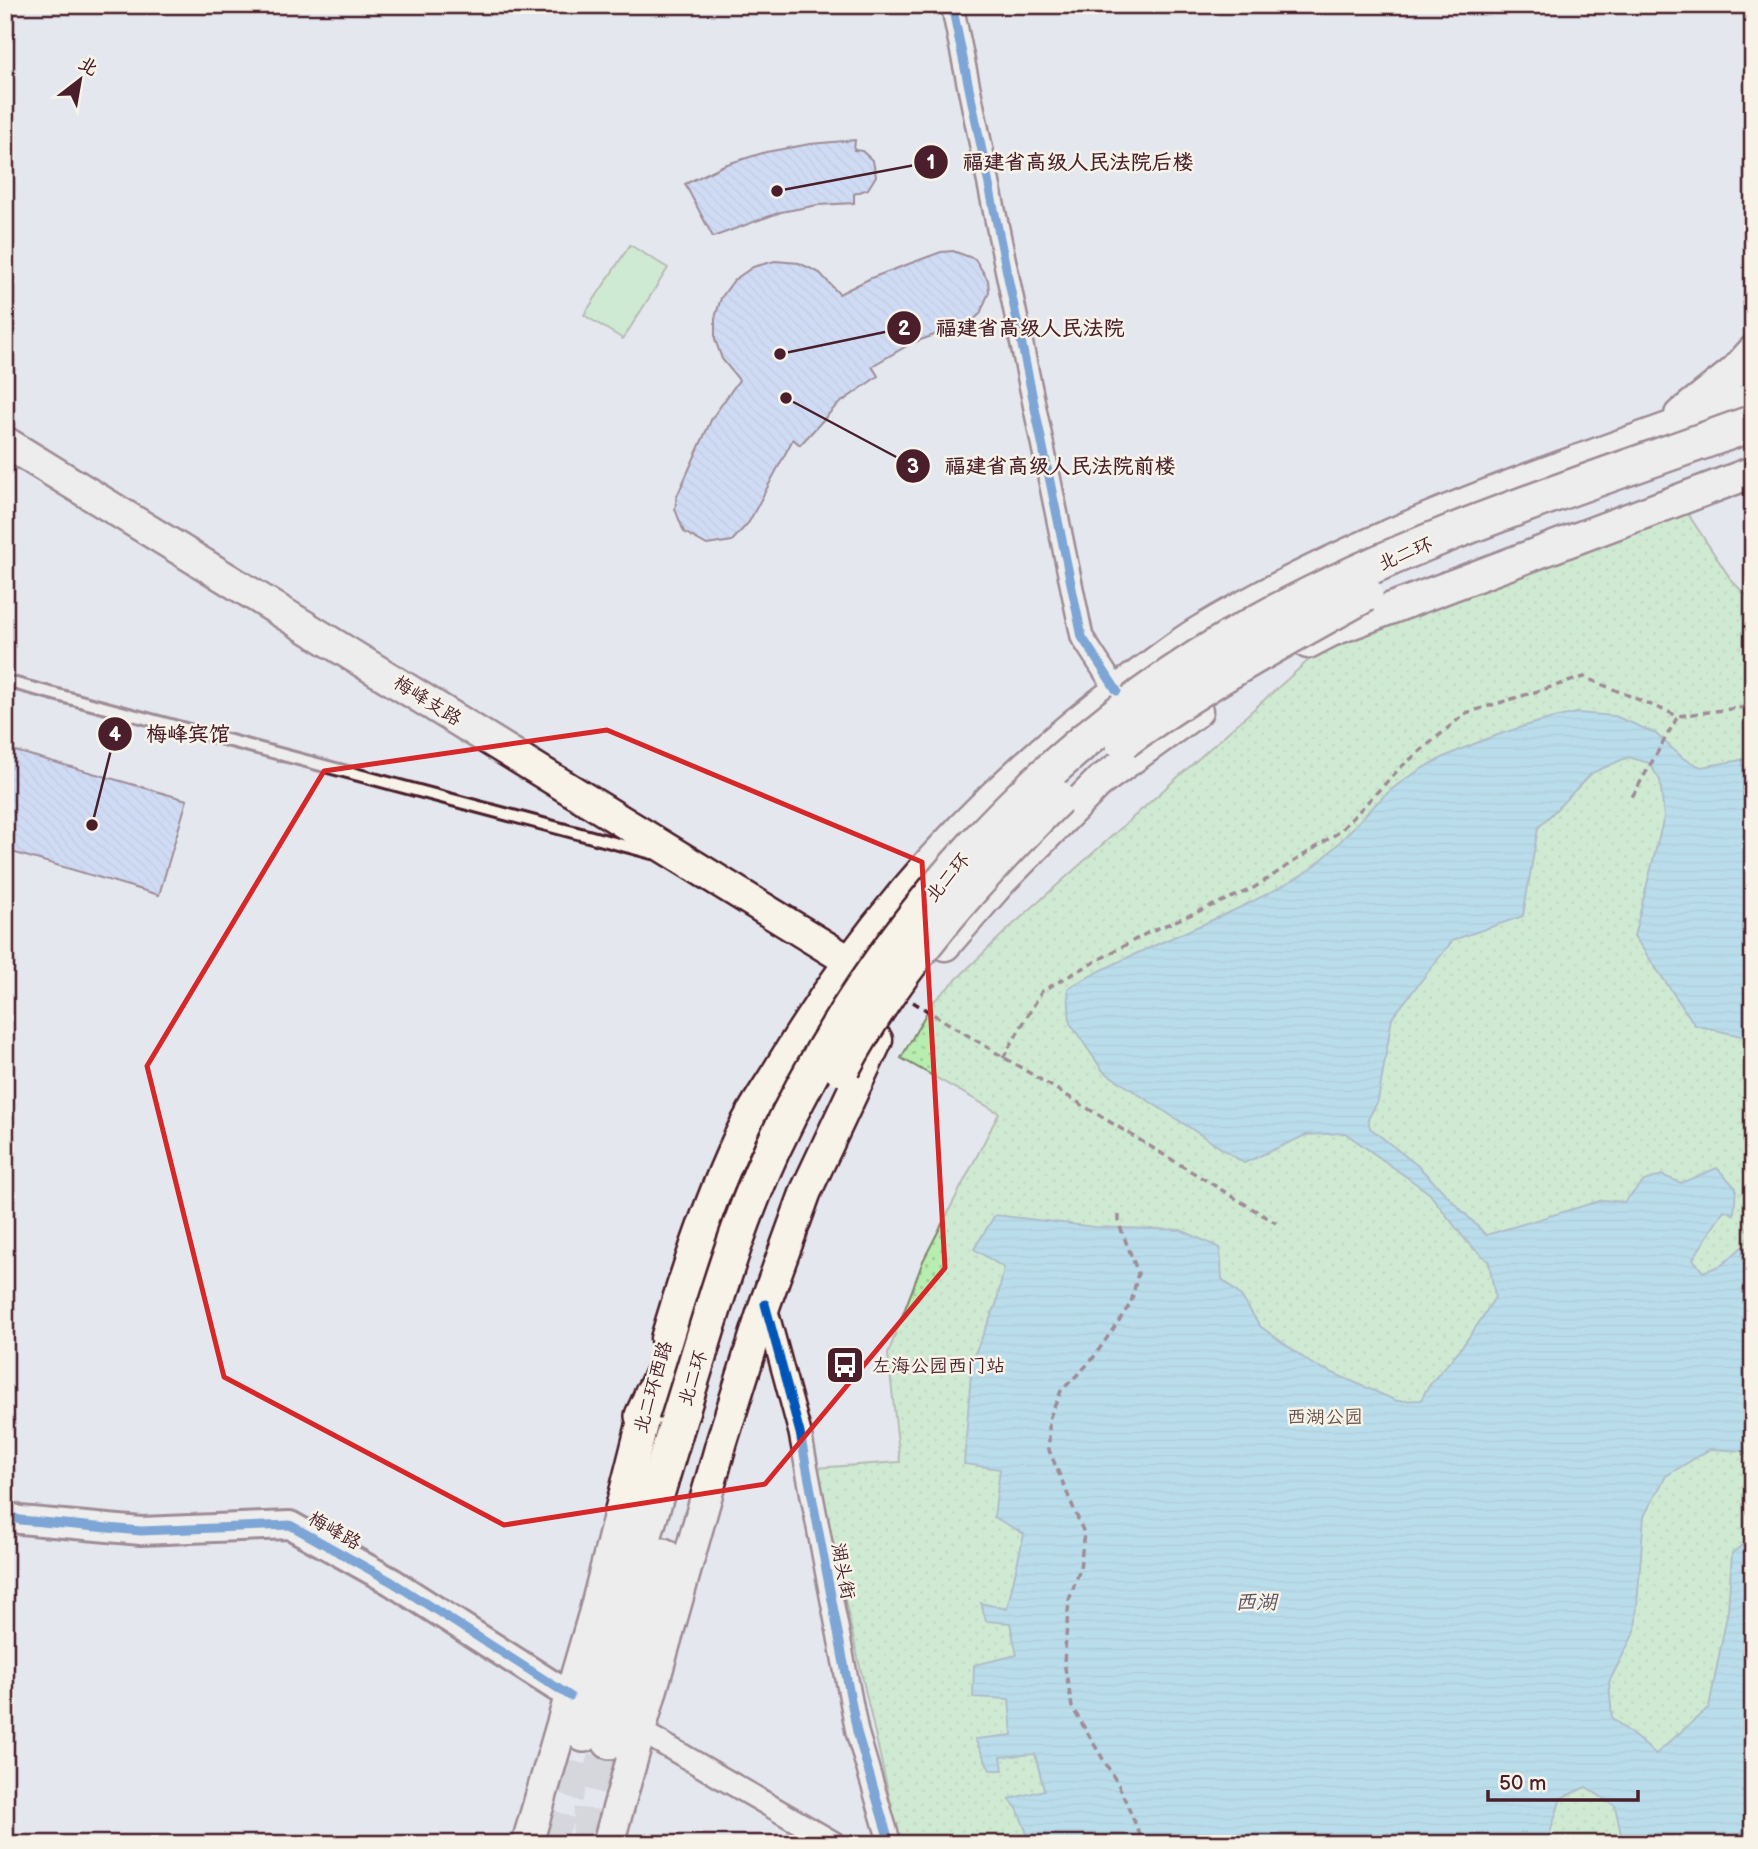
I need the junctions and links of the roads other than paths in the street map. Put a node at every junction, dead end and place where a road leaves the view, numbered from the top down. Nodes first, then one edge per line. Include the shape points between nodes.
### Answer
1 (951, 5) edge
2 (1753, 351) edge
3 (1753, 398) edge
4 (1753, 423) edge
5 (1655, 434) junction
6 (5, 442) edge
7 (1753, 448) edge
8 (1753, 472) edge
9 (5, 681) edge
10 (1117, 691) junction
11 (695, 864) junction
12 (850, 961) junction
13 (905, 998) junction
14 (770, 1153) junction
15 (765, 1304) junction
16 (643, 1416) junction
17 (688, 1429) junction
18 (5, 1514) edge
19 (570, 1696) junction
20 (611, 1735) junction
21 (527, 1844) edge
22 (608, 1844) edge
23 (836, 1844) edge
24 (890, 1844) edge

1 - 10 street via 1082,637
2 - 5 main road via 1734,372
3 - 5 main road, 北二环西路
4 - 14 highway, 北二环, bridge via 1457,531 1354,574 1259,622 1140,698 1076,747 979,839 899,933 835,1031
5 - 10 main road, 北二环西路 via 1344,554 1200,631
6 - 11 main road, 梅峰支路
7 - 17 highway, 北二环, bridge via 1463,553 1367,593 1165,710 1090,766 999,855 925,944 855,1044 791,1164
8 - 13 main road via 1331,631 1258,670 1099,782 1001,881
9 - 11 lane
10 - 12 main road, 北二环西路 via 1071,724 972,814
11 - 12 main road, 梅峰支路
12 - 13 main road
12 - 16 main road, 北二环西路 via 811,1015 739,1137 691,1253
13 - 15 main road via 868,1053 806,1191
14 - 16 highway, bridge via 703,1282
14 - 17 highway, 北二环, bridge via 726,1271
15 - 20 main road
15 - 24 street, 湖头街 via 800,1433 857,1732
16 - 19 main road, 北二环西路 via 596,1611
17 - 20 highway, 北二环
18 - 19 street, 梅峰路 via 20,1520 141,1531 290,1525 392,1582
19 - 21 main road, 北二环西路
20 - 22 main road
20 - 23 street

